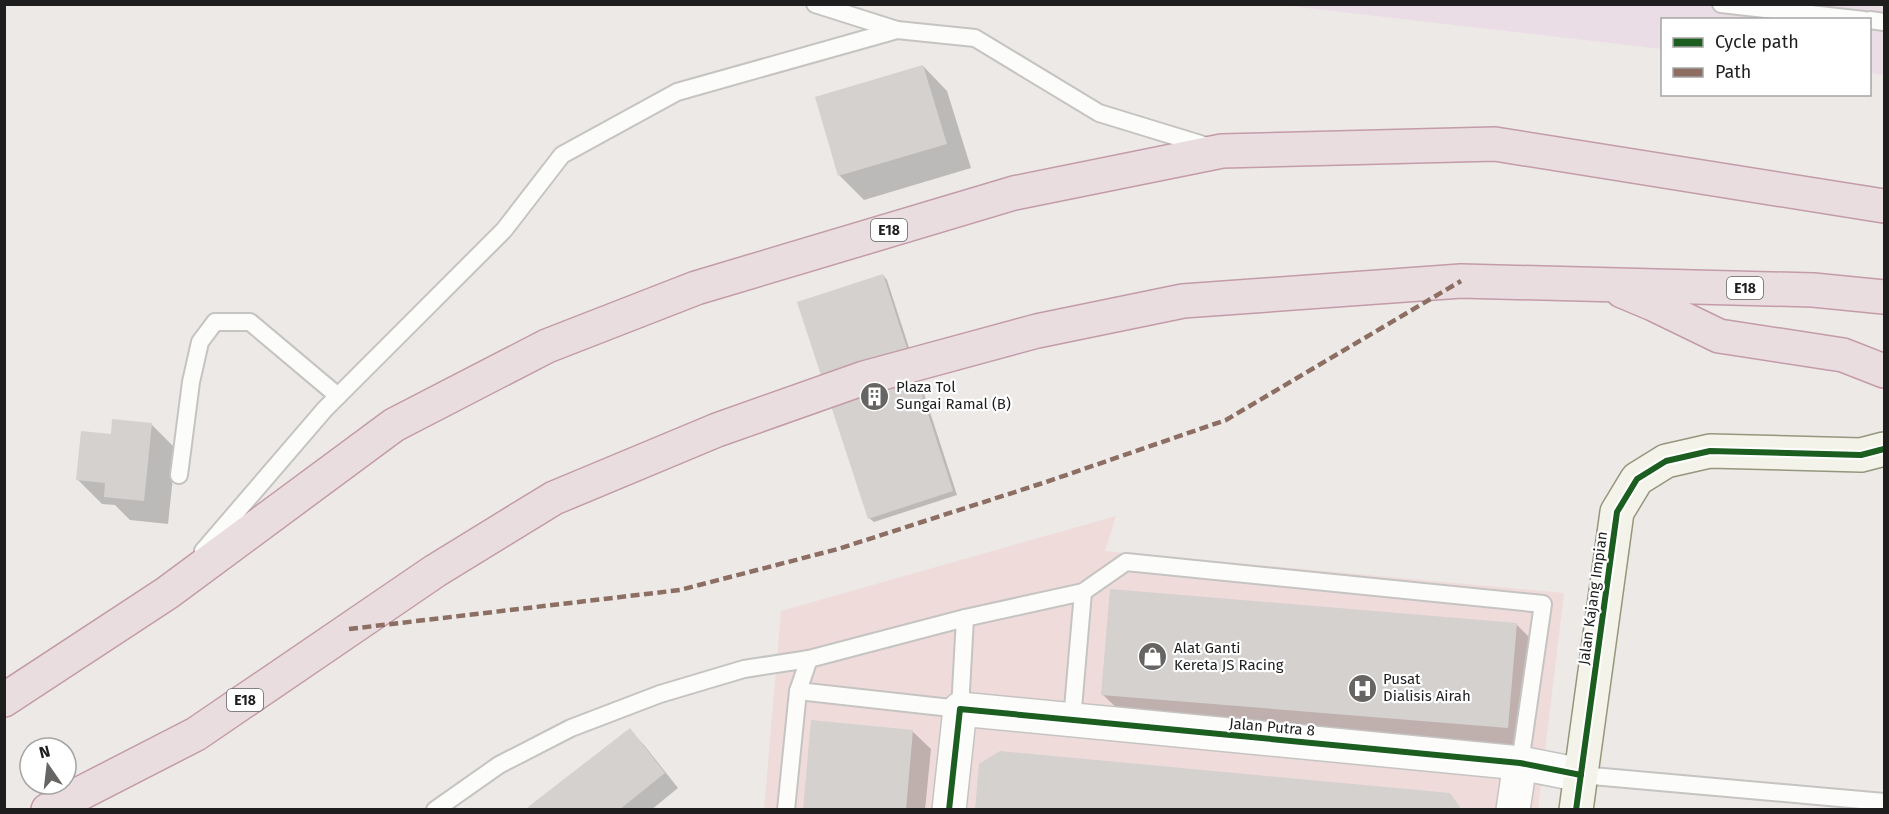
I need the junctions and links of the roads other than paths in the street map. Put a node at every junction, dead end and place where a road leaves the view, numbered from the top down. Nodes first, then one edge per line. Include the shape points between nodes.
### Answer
1 (815, 4) edge
2 (1721, 4) edge
3 (1821, 10) edge
4 (1855, 18) edge
5 (897, 30) junction
6 (1222, 151) junction
7 (1884, 206) edge
8 (1604, 284) junction
9 (1884, 297) edge
10 (1884, 371) edge
11 (338, 396) junction
12 (1876, 457) edge
13 (179, 475) dead end
14 (1083, 592) junction
15 (167, 593) junction
16 (965, 618) junction
17 (809, 659) junction
18 (798, 691) junction
19 (8, 698) edge
20 (960, 708) junction
21 (1072, 720) junction
22 (1520, 763) junction
23 (1581, 776) junction
24 (1884, 802) edge
25 (48, 810) edge
26 (435, 810) edge
27 (786, 810) edge
28 (949, 810) edge
29 (1513, 810) edge
30 (1576, 810) edge

1 - 5 lane
2 - 3 lane
3 - 4 lane
5 - 6 lane via 975,38 1100,113
5 - 11 lane via 676,92 562,155 504,230
6 - 7 highway, E18 via 1495,144
6 - 15 highway, E18 via 1014,193 696,288 547,346 394,425
8 - 9 highway, E18 via 1813,290
8 - 10 highway via 1719,336 1843,355
8 - 25 highway, E18 via 1461,281 1183,301 1037,332 864,378 717,430 554,498 435,571 196,734
11 - 13 lane via 250,322 215,322 200,342
11 - 15 lane
12 - 23 street, Jalan Kajang Impian via 1710,450 1666,461 1637,479 1617,512
14 - 16 lane
14 - 21 lane
14 - 22 lane via 1126,562 1544,604
15 - 19 highway, E18
16 - 17 lane
16 - 20 lane
17 - 18 lane
17 - 26 lane via 744,669 660,694 571,728 500,765
18 - 20 lane
18 - 27 lane
20 - 21 street, Jalan Putra 8
20 - 28 street
21 - 22 street, Jalan Putra 8
22 - 23 street, Jalan Putra 8
22 - 29 street
23 - 24 lane
23 - 30 street, Jalan Kajang Impian

